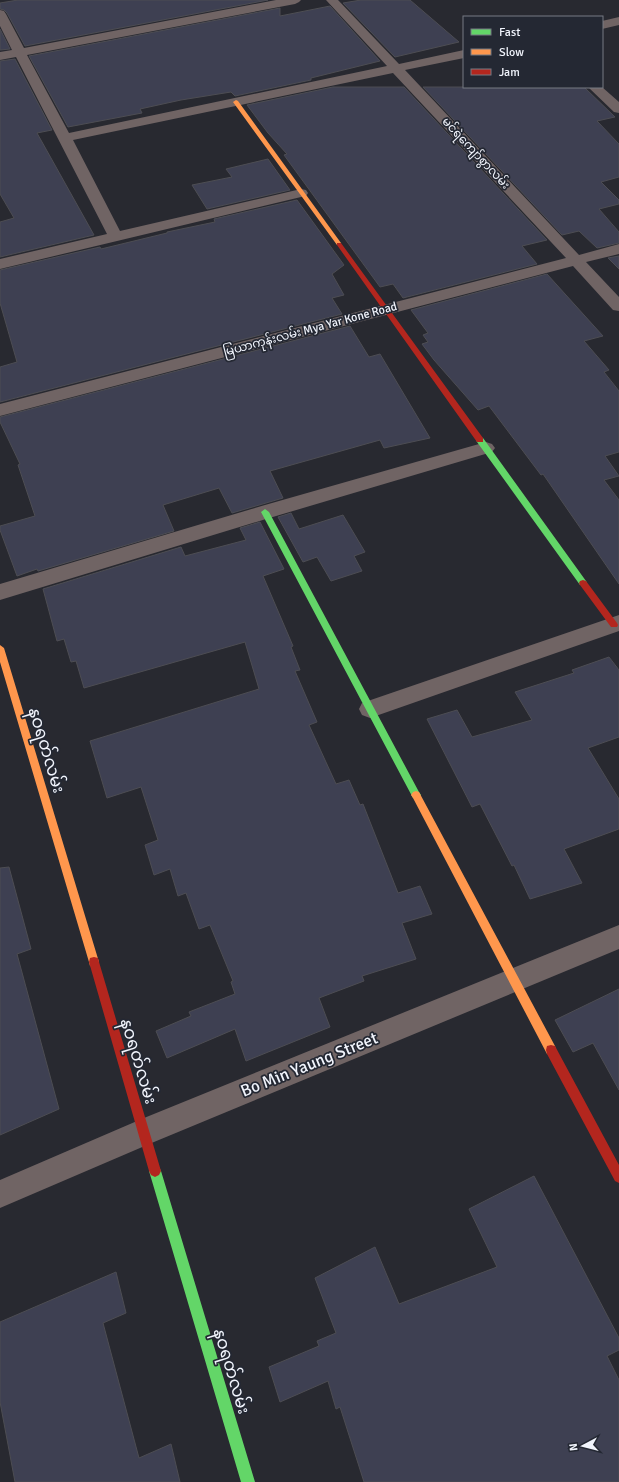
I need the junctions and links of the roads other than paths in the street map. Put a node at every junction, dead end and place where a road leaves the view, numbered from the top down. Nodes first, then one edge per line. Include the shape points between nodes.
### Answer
1 (295, 0) edge
2 (332, 0) edge
3 (0, 14) edge
4 (619, 21) edge
5 (603, 25) edge
6 (20, 52) junction
7 (463, 54) edge
8 (0, 56) edge
9 (396, 68) junction
10 (595, 88) edge
11 (236, 102) junction
12 (619, 109) edge
13 (65, 138) junction
14 (301, 193) junction
15 (116, 237) junction
16 (619, 249) edge
17 (576, 260) junction
18 (0, 264) edge
19 (619, 306) edge
20 (385, 310) junction
21 (0, 410) edge
22 (486, 448) junction
23 (265, 512) junction
24 (0, 592) edge
25 (616, 624) edge
26 (0, 648) edge
27 (370, 709) junction
28 (619, 937) edge
29 (514, 980) junction
30 (144, 1132) junction
31 (619, 1177) edge
32 (0, 1194) edge
33 (248, 1482) edge

1 - 6 street
2 - 9 street, မင်ရဲကျော်စွာလမ်း
3 - 6 street
4 - 5 street
6 - 8 street
6 - 13 street
7 - 9 street
9 - 11 street
9 - 17 street, မင်ရဲကျော်စွာလမ်း
10 - 12 street
11 - 13 street
11 - 14 street
13 - 15 street
14 - 15 street
14 - 20 street
15 - 18 street
16 - 17 street, မြယာကုန်းလမ်း Mya Yar Kone Road
17 - 19 street, မင်ရဲကျော်စွာလမ်း
17 - 20 street, မြယာကုန်းလမ်း Mya Yar Kone Road
20 - 21 street, မြယာကုန်းလမ်း Mya Yar Kone Road
20 - 22 street
22 - 23 street
22 - 25 street
23 - 24 street
23 - 27 street
25 - 27 street
26 - 30 street, နဝရတ်လမ်း
27 - 29 street
28 - 29 street, Bo Min Yaung Street
29 - 30 street, Bo Min Yaung Street
29 - 31 street
30 - 32 street, Bo Min Yaung Street
30 - 33 street, နဝရတ်လမ်း

